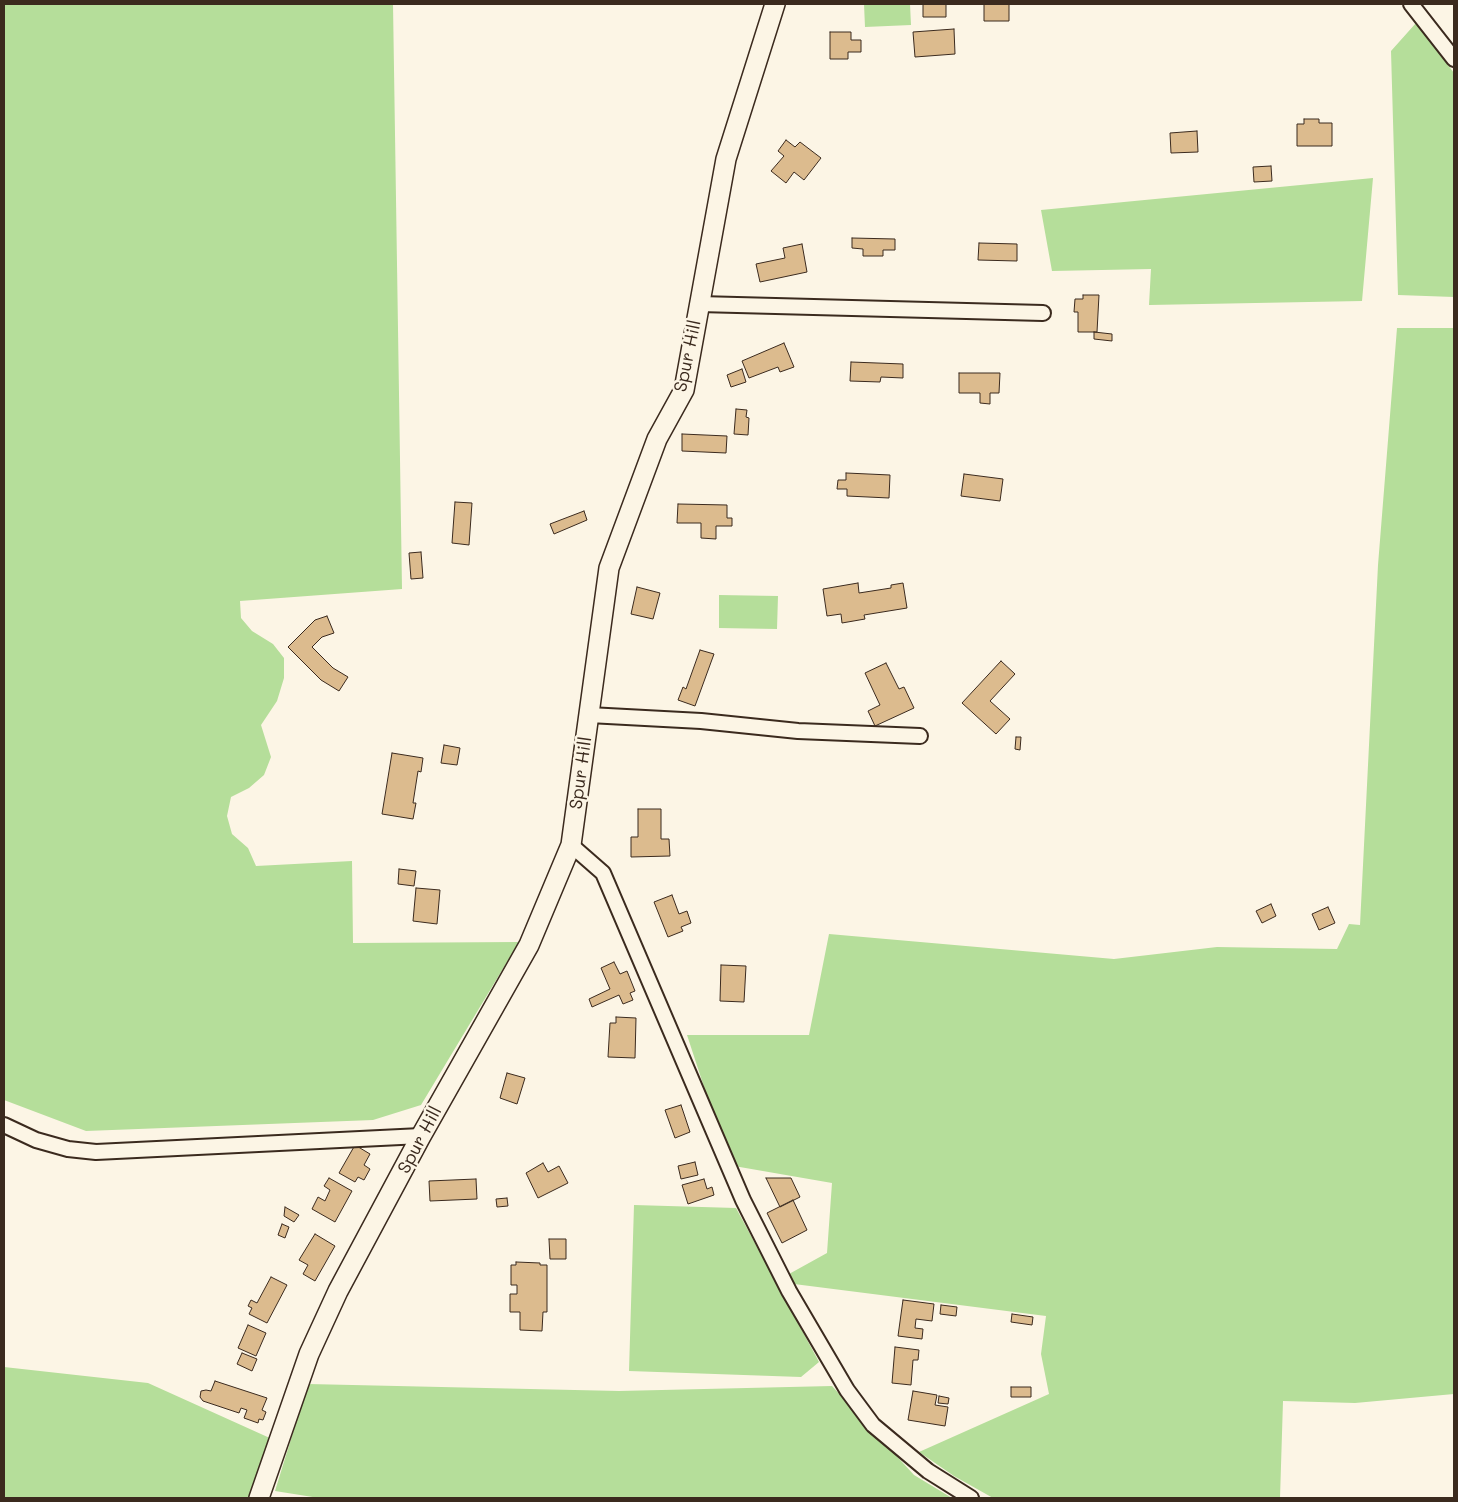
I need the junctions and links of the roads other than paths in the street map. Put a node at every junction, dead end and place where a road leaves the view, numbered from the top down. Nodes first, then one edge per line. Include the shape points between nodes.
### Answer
1 (775, 4) edge
2 (1411, 4) edge
3 (1454, 60) edge
4 (699, 304) junction
5 (1043, 313) dead end
6 (589, 715) junction
7 (920, 736) dead end
8 (572, 845) junction
9 (4, 1124) edge
10 (421, 1136) junction
11 (259, 1498) edge
12 (971, 1498) edge

1 - 4 street, Spur Hill via 726,159
2 - 3 street
4 - 5 street
4 - 6 street, Spur Hill via 684,390 657,438 612,556
6 - 7 street via 701,721 798,731
6 - 8 street, Spur Hill
8 - 10 street, Spur Hill via 529,945
8 - 12 street via 603,873 742,1200 789,1291 847,1390 873,1425 928,1471
9 - 10 street via 36,1140 68,1149 96,1152
10 - 11 street, Spur Hill via 338,1291 309,1354

